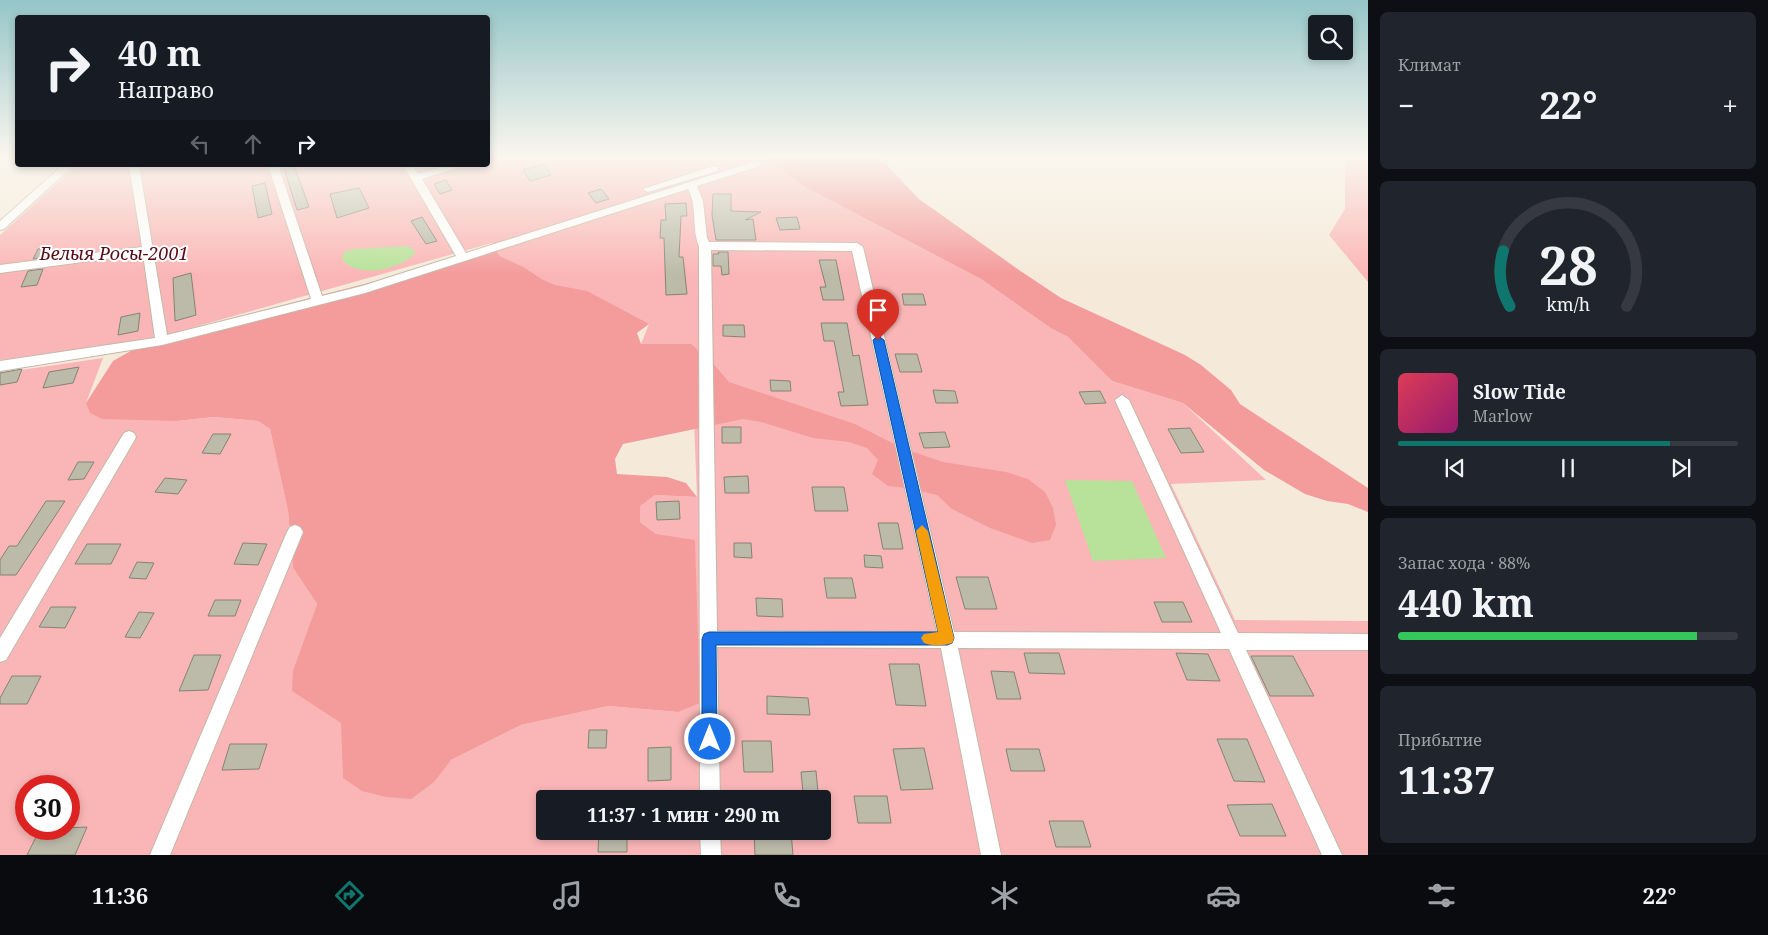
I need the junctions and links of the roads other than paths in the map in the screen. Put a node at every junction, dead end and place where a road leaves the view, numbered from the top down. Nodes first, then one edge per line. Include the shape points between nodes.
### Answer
1 (35, 196) edge
2 (139, 196) edge
3 (283, 196) edge
4 (426, 196) edge
5 (635, 196) edge
6 (658, 196) edge
7 (699, 196) edge
8 (0, 227) edge
9 (705, 246) junction
10 (148, 250) junction
11 (460, 253) junction
12 (0, 269) edge
13 (317, 300) junction
14 (162, 341) junction
15 (0, 366) edge
16 (1122, 400) dead end
17 (129, 437) dead end
18 (295, 532) dead end
19 (947, 638) junction
20 (709, 639) junction
21 (1234, 642) junction
22 (1368, 642) edge
23 (0, 654) edge
24 (710, 790) edge
25 (710, 840) edge
26 (160, 855) edge
27 (710, 855) edge
28 (991, 855) edge
29 (1332, 855) edge

1 - 8 street
2 - 10 street
3 - 13 street
4 - 11 street
5 - 11 street
6 - 11 street
7 - 9 street via 700,236
9 - 19 street via 857,247
9 - 20 street
10 - 12 street
10 - 14 street
11 - 13 street via 365,289
13 - 14 street
14 - 15 street
16 - 21 street
17 - 23 street
18 - 26 street
19 - 20 street
19 - 21 street
19 - 28 street
20 - 24 street
21 - 22 street
21 - 29 street
25 - 27 street

